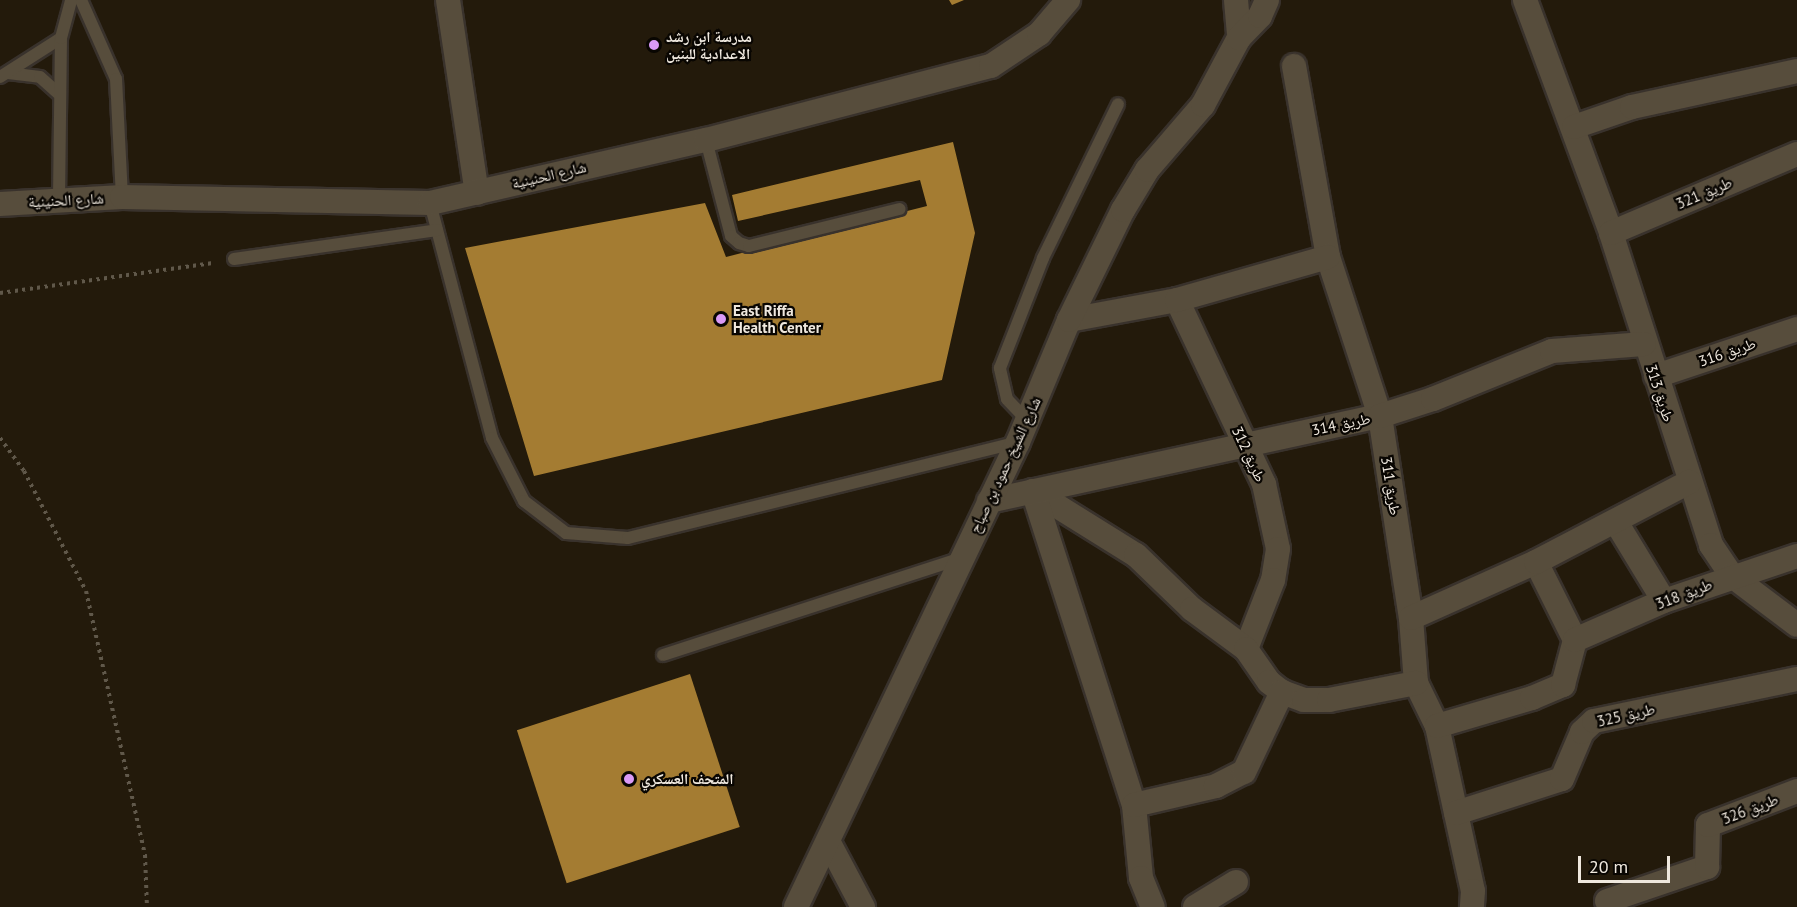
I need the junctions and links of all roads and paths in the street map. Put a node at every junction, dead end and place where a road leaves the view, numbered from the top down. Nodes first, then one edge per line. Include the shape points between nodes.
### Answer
1 (71, 0) edge
2 (81, 0) edge
3 (448, 0) edge
4 (1236, 0) edge
5 (1267, 0) edge
6 (1525, 0) edge
7 (1066, 1) edge
8 (61, 38) junction
9 (1239, 38) junction
10 (1294, 66) dead end
11 (1797, 72) edge
12 (4, 75) edge
13 (57, 93) junction
14 (1118, 104) dead end
15 (1574, 127) junction
16 (706, 140) junction
17 (1797, 154) edge
18 (477, 193) junction
19 (122, 197) junction
20 (59, 199) junction
21 (430, 203) junction
22 (0, 204) edge
23 (900, 209) dead end
24 (437, 230) junction
25 (1611, 233) junction
26 (1328, 257) junction
27 (234, 259) dead end
28 (206, 265) dead end
29 (0, 293) edge
30 (1177, 300) junction
31 (1069, 320) junction
32 (1797, 328) edge
33 (1644, 344) junction
34 (1656, 376) junction
35 (1380, 416) junction
36 (1028, 420) junction
37 (0, 438) edge
38 (1018, 442) junction
39 (1245, 445) junction
40 (1689, 482) junction
41 (1034, 491) junction
42 (989, 501) junction
43 (1616, 522) junction
44 (1797, 556) edge
45 (962, 558) junction
46 (1536, 562) junction
47 (1732, 576) junction
48 (1664, 601) junction
49 (1411, 618) junction
50 (1797, 625) edge
51 (1575, 640) junction
52 (1246, 649) junction
53 (663, 655) dead end
54 (1797, 679) edge
55 (1416, 683) junction
56 (1282, 692) junction
57 (1437, 726) junction
58 (1797, 791) edge
59 (1134, 805) junction
60 (1456, 813) junction
61 (828, 841) junction
62 (1236, 882) dead end
63 (1607, 901) dead end
64 (147, 907) edge
65 (796, 907) edge
66 (863, 907) edge
67 (1153, 907) edge
68 (1195, 907) edge
69 (1472, 907) edge

1 - 8 lane
2 - 19 lane via 116,79
3 - 18 street
4 - 9 street
5 - 9 street, شارع الشيخ حمود بن صباح via 1260,16
6 - 15 street, طريق 313
7 - 16 street, شارع الحنينية via 1039,34 991,66
8 - 12 lane
8 - 13 lane
9 - 31 street, شارع الشيخ حمود بن صباح via 1203,105 1147,170
10 - 26 street, طريق 311
11 - 15 street via 1632,106
12 - 13 lane via 40,77
13 - 20 lane
14 - 36 lane via 1043,258 1000,368 1007,399
15 - 25 street, طريق 313
16 - 18 street, شارع الحنينية
16 - 23 lane via 731,236 739,243 748,246
17 - 25 street, طريق 321
18 - 21 street, شارع الحنينية
19 - 20 street, شارع الحنينية
19 - 21 street, شارع الحنينية
20 - 22 street, شارع الحنينية
21 - 24 lane
24 - 27 lane
24 - 38 lane via 492,438 524,501 566,532 628,538
25 - 33 street, طريق 313
26 - 30 street
26 - 35 street, طريق 311
28 - 29 path
30 - 31 street
30 - 39 street, طريق 312
31 - 36 street, شارع الشيخ حمود بن صباح
32 - 34 street, طريق 316
33 - 34 street, طريق 313
33 - 35 street, طريق 314 via 1552,351
34 - 40 street, طريق 313
35 - 39 street, طريق 314
35 - 49 street, طريق 311
36 - 38 street, شارع الشيخ حمود بن صباح
37 - 64 path via 24,471 86,591 145,855
38 - 42 street, شارع الشيخ حمود بن صباح
39 - 41 street, طريق 314
39 - 52 street, طريق 312 via 1264,484 1279,563
40 - 43 street
40 - 47 street, طريق 313 via 1711,545
41 - 42 street, طريق 314
41 - 52 street via 1136,555 1191,609
41 - 59 street
42 - 45 street, شارع الشيخ حمود بن صباح
43 - 46 street
43 - 48 street
44 - 47 street, طريق 318
45 - 53 lane
45 - 61 street, شارع الشيخ حمود بن صباح
46 - 49 street
46 - 51 street
47 - 48 street, طريق 318
47 - 50 street, طريق 313
48 - 51 street, طريق 318
49 - 55 street, طريق 311
51 - 57 street via 1563,685 1532,699
52 - 56 street via 1269,682
54 - 60 street, طريق 325 via 1594,721 1582,732 1562,779
55 - 56 street via 1329,700 1304,699
55 - 57 street, طريق 311
56 - 59 street via 1244,772 1216,786
57 - 60 street, طريق 311
58 - 63 street, طريق 326 via 1708,825 1707,867
59 - 67 street via 1141,878
60 - 69 street, طريق 311 via 1473,891
61 - 65 street, شارع الشيخ حمود بن صباح
61 - 66 street
62 - 68 street

